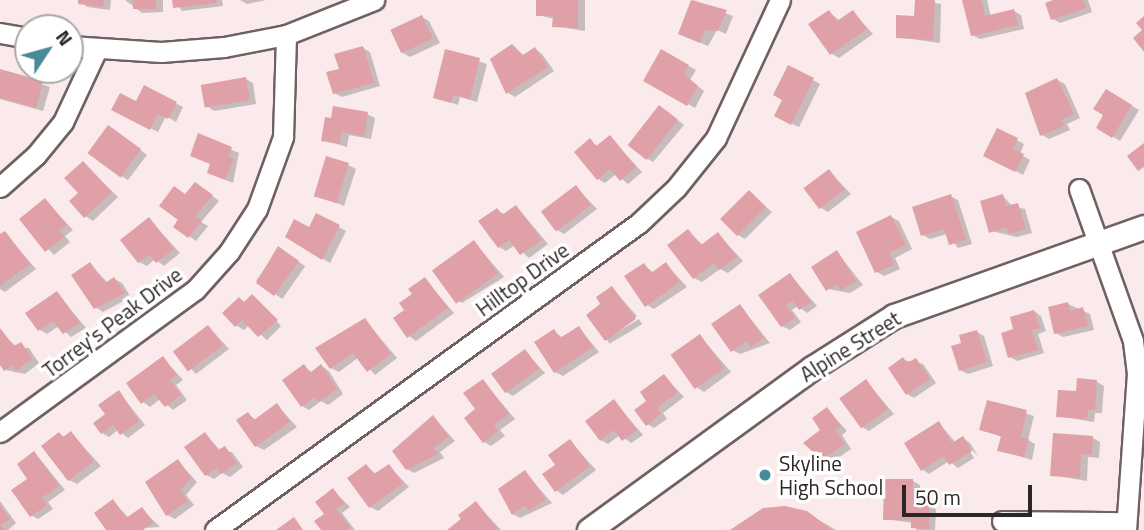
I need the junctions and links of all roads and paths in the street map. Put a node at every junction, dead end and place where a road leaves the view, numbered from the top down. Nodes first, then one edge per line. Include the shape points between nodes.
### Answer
1 (374, 0) edge
2 (780, 0) edge
3 (286, 35) junction
4 (84, 48) edge
5 (97, 49) junction
6 (0, 187) edge
7 (1079, 189) dead end
8 (1144, 227) edge
9 (1099, 246) junction
10 (0, 432) edge
11 (1002, 521) dead end
12 (1126, 526) edge
13 (215, 530) edge
14 (589, 530) edge

1 - 3 street
2 - 13 street, Hilltop Drive via 716,138 667,197 639,223
3 - 5 street via 173,51
3 - 10 street, Torrey's Peak Drive via 283,137 257,209 229,252 195,290
4 - 5 street
5 - 6 street via 63,122 36,155
7 - 9 street
8 - 9 street, Alpine Street
9 - 12 street via 1133,341 1137,373
9 - 14 street, Alpine Street via 894,316 812,368
11 - 12 street

